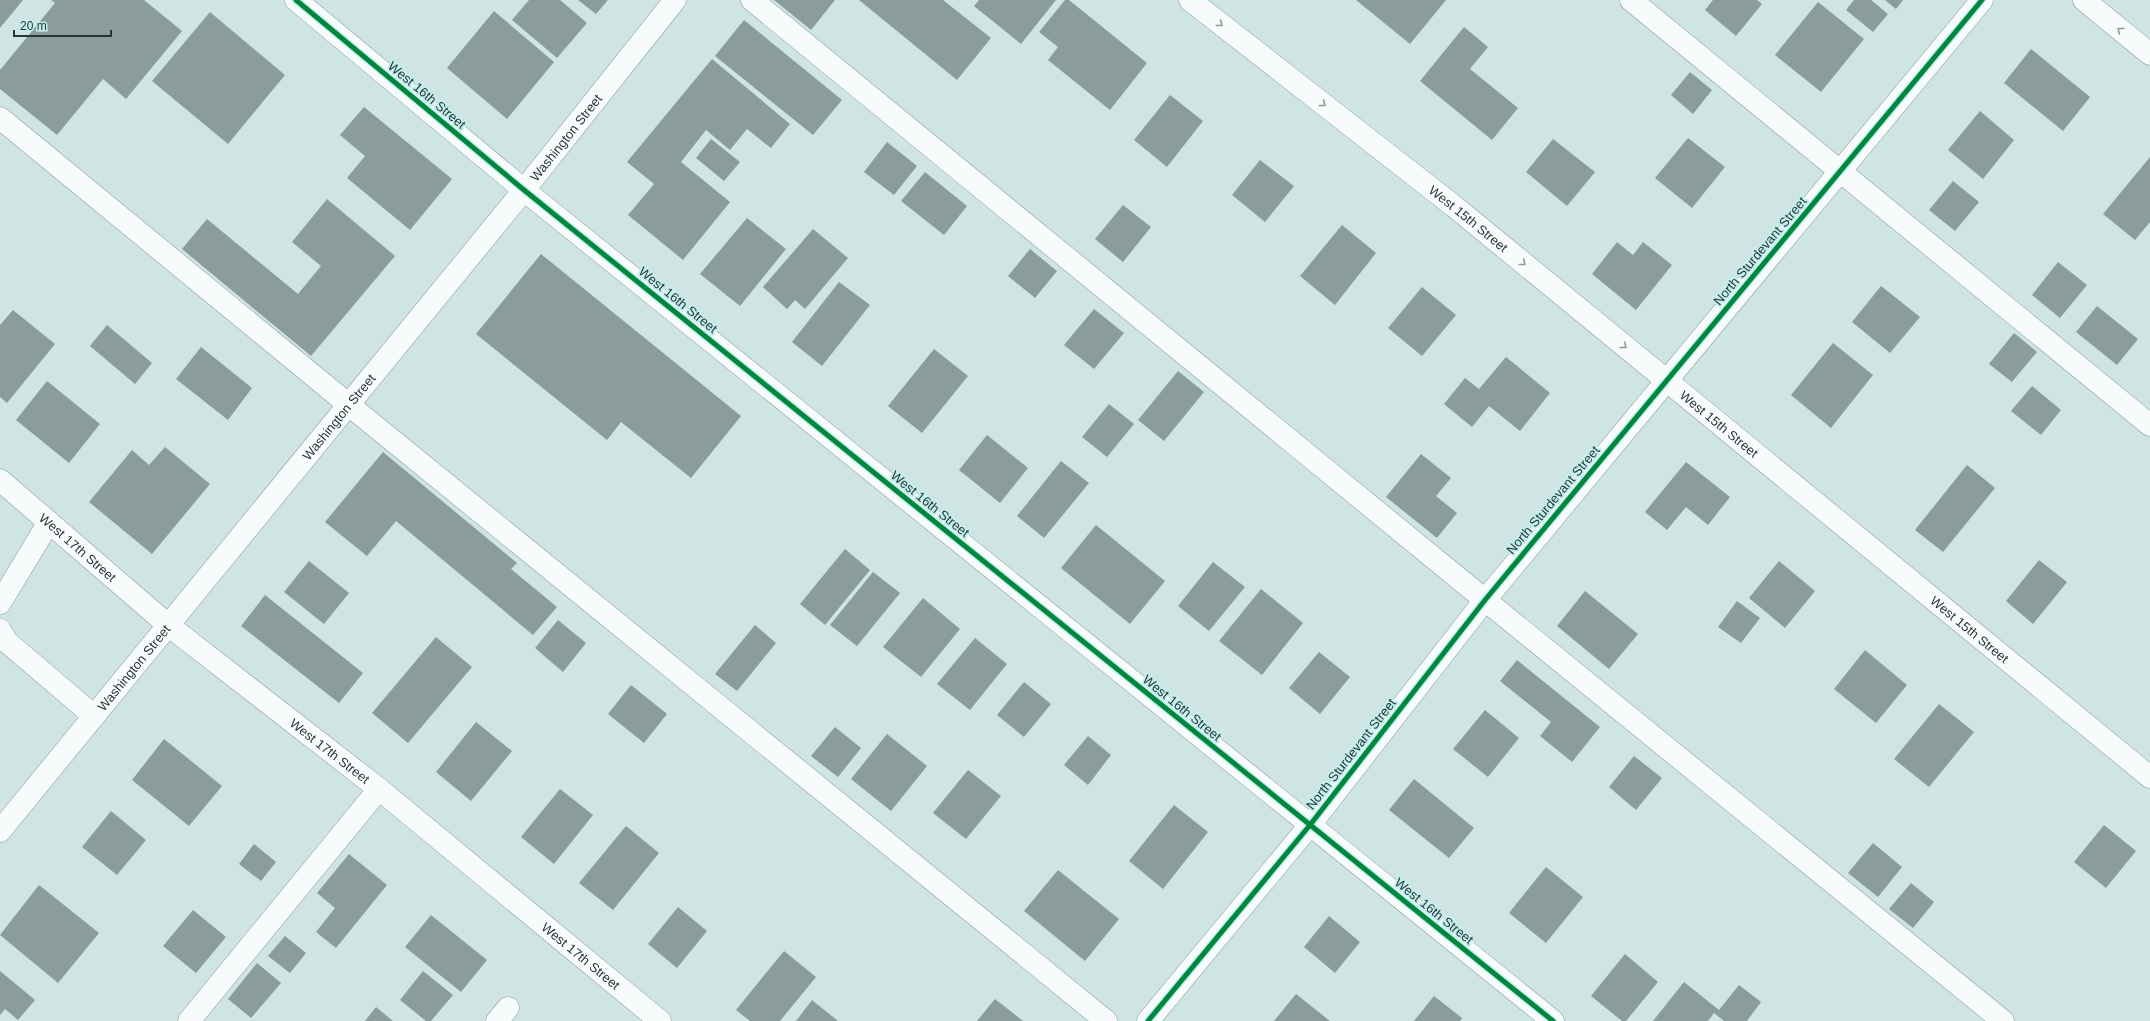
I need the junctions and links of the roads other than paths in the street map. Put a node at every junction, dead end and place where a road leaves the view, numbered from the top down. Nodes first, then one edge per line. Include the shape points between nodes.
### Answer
1 (296, 0) edge
2 (675, 0) edge
3 (752, 0) edge
4 (1190, 0) edge
5 (1631, 0) edge
6 (1982, 0) edge
7 (2084, 0) edge
8 (2150, 54) edge
9 (0, 118) edge
10 (1840, 172) junction
11 (524, 190) junction
12 (1667, 381) junction
13 (349, 405) junction
14 (2150, 425) edge
15 (0, 480) edge
16 (49, 522) junction
17 (1485, 600) junction
18 (0, 603) edge
19 (168, 625) junction
20 (0, 630) edge
21 (94, 716) junction
22 (2150, 778) edge
23 (379, 789) junction
24 (1310, 825) junction
25 (0, 831) edge
26 (189, 1021) edge
27 (660, 1021) edge
28 (1106, 1021) edge
29 (1148, 1021) edge
30 (1553, 1021) edge
31 (2003, 1021) edge

1 - 11 street, West 16th Street
2 - 11 street, Washington Street
3 - 17 street
4 -> 12 street, West 15th Street via 1455,207
5 - 10 street
6 - 10 street, North Sturdevant Street
8 -> 7 street
9 - 13 street
10 - 12 street, North Sturdevant Street
10 - 14 street
11 - 13 street, Washington Street
11 - 24 street, West 16th Street
12 - 17 street, North Sturdevant Street
12 - 22 street, West 15th Street
13 - 19 street, Washington Street
13 - 28 street
15 - 16 street, West 17th Street
16 - 18 street
16 - 19 street, West 17th Street
17 - 24 street, North Sturdevant Street
17 - 31 street
19 - 21 street, Washington Street
19 - 23 street, West 17th Street
20 - 21 street via 7,642
21 - 25 street, Washington Street
23 - 26 street
23 - 27 street, West 17th Street
24 - 29 street, North Sturdevant Street
24 - 30 street, West 16th Street

